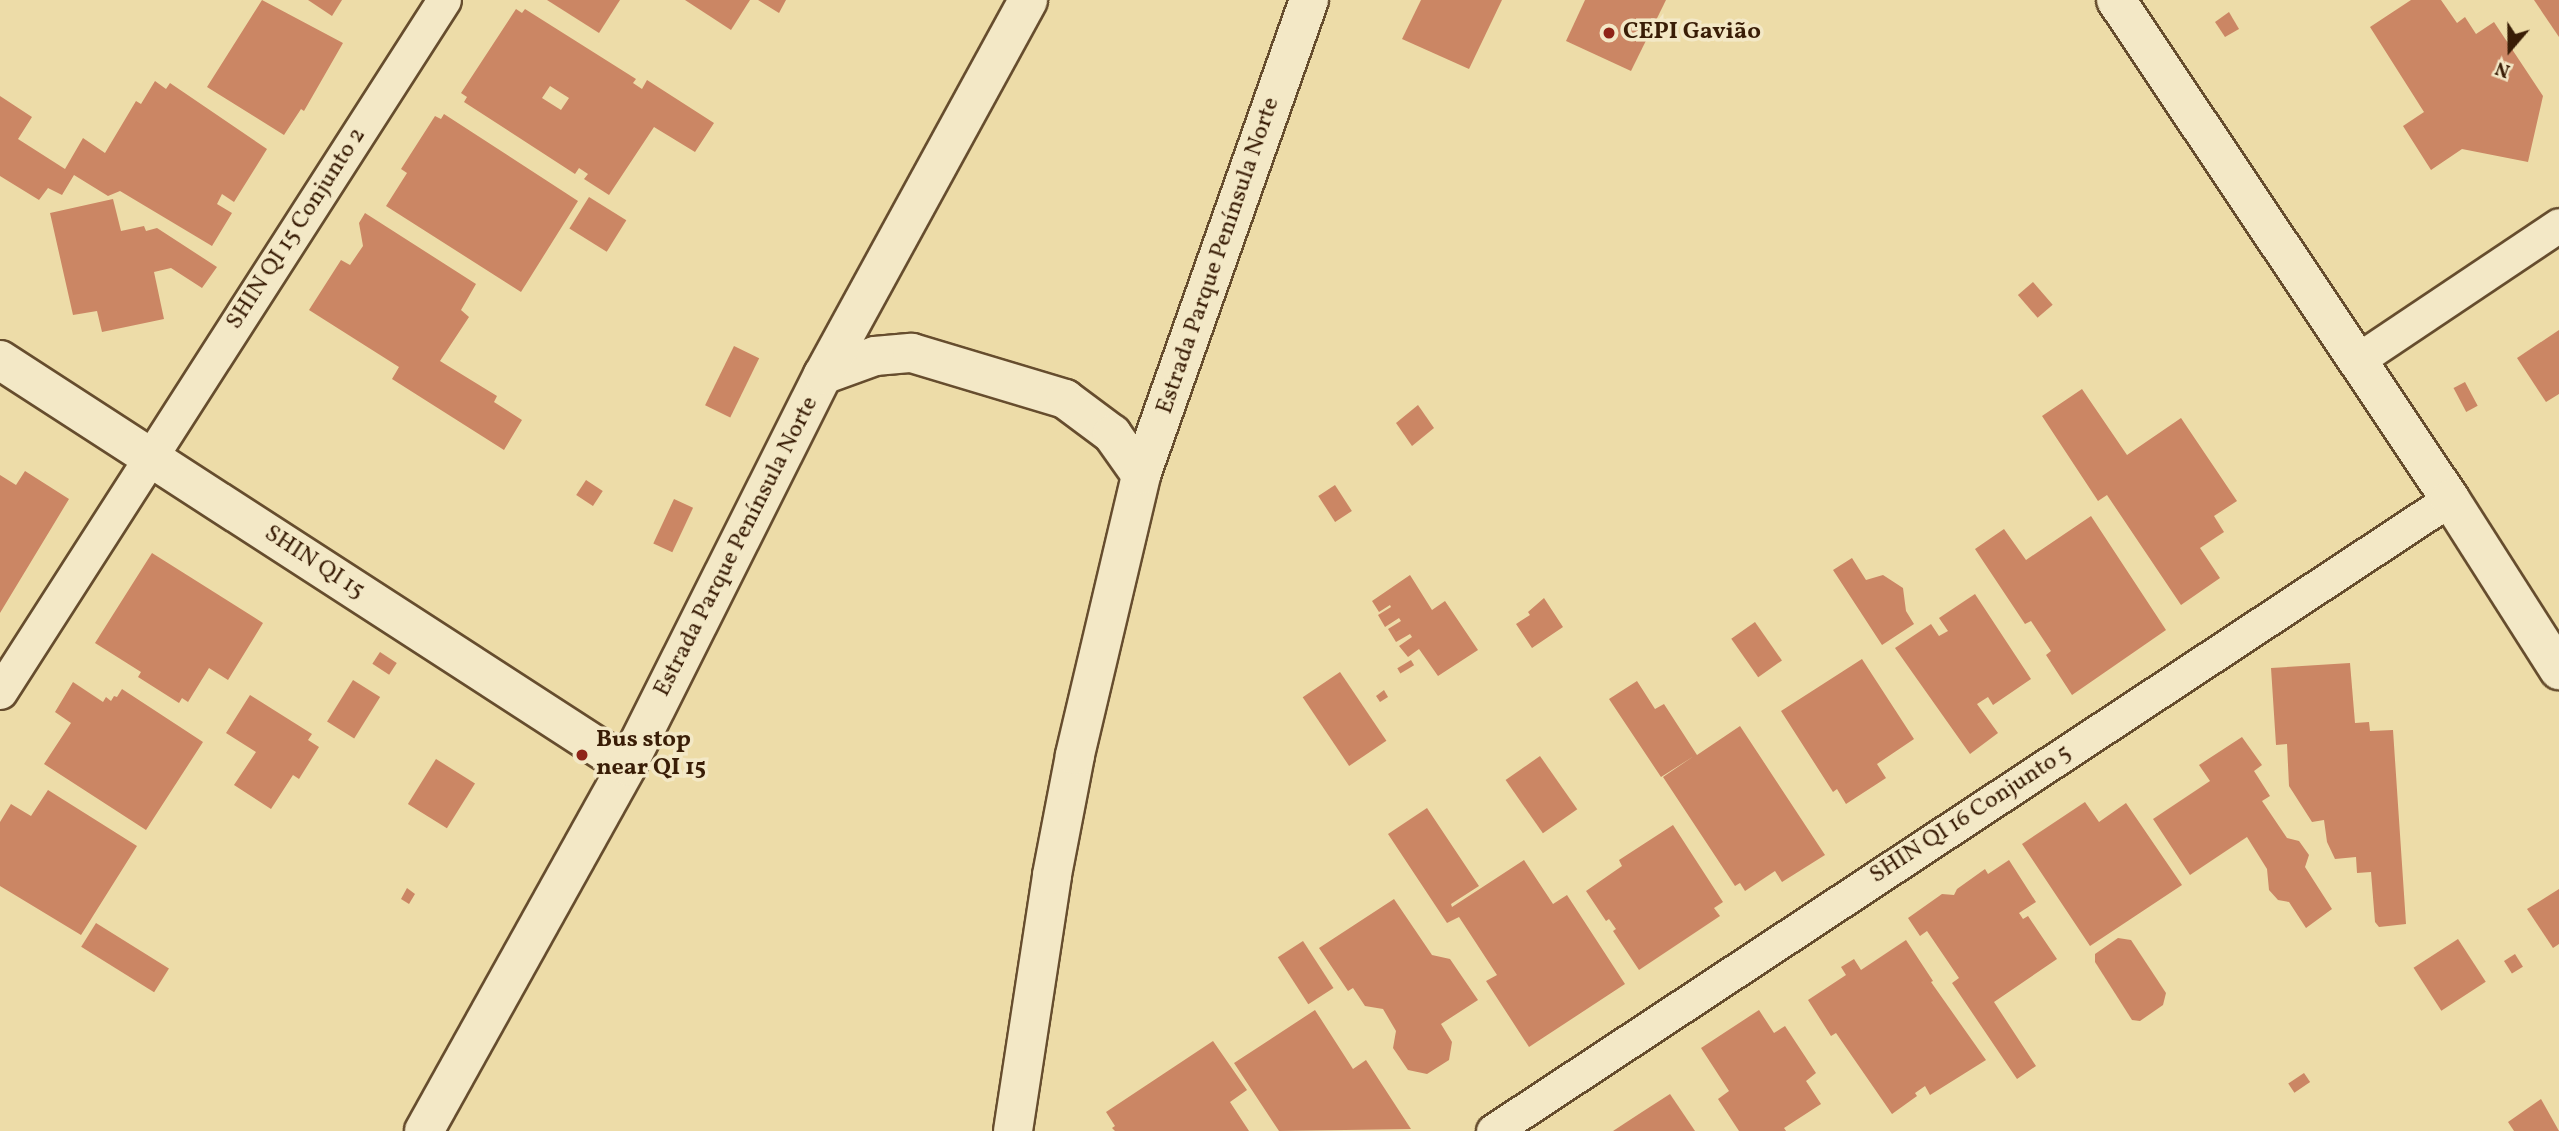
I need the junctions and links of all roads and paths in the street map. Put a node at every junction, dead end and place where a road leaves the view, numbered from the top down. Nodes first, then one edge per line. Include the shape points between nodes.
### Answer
1 (444, 0) edge
2 (1028, 0) edge
3 (1309, 0) edge
4 (2116, 0) edge
5 (2559, 225) edge
6 (0, 360) edge
7 (2356, 361) junction
8 (823, 375) junction
9 (151, 457) junction
10 (1141, 475) junction
11 (2450, 499) junction
12 (2559, 670) edge
13 (0, 692) edge
14 (627, 766) junction
15 (424, 1131) edge
16 (1013, 1131) edge
17 (1493, 1131) edge

1 - 9 street, SHIN QI 15 Conjunto 2
2 - 8 main road, Estrada Parque Península Norte
3 - 10 main road, Estrada Parque Península Norte
4 - 7 main road
5 - 7 street
6 - 9 main road, SHIN QI 15
7 - 11 main road
8 - 10 main road via 875,356 912,353 1065,399 1112,434
8 - 14 main road, Estrada Parque Península Norte
9 - 13 street, SHIN QI 15 Conjunto 2
9 - 14 main road, SHIN QI 15
10 - 16 main road, Estrada Parque Península Norte via 1075,755
11 - 12 main road
11 - 17 street, SHIN QI 16 Conjunto 5
14 - 15 main road, Estrada Parque Península Norte

